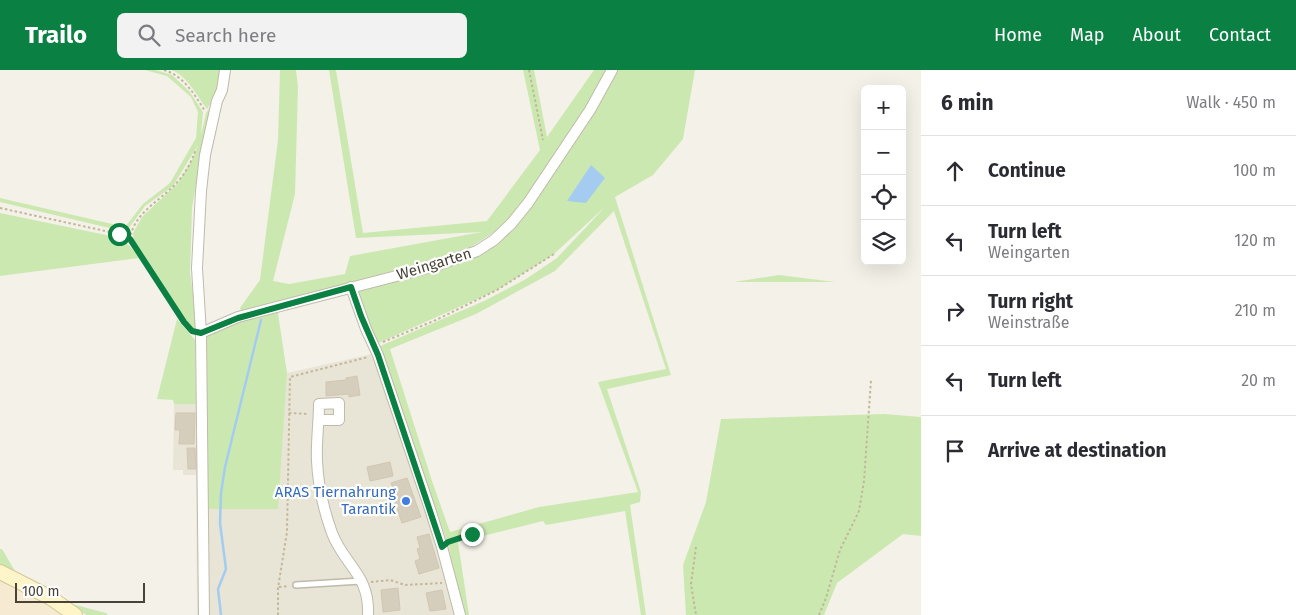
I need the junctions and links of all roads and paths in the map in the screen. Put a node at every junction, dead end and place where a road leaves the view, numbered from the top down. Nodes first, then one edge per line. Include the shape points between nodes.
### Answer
1 (164, 70) edge
2 (225, 70) edge
3 (529, 70) edge
4 (612, 70) edge
5 (206, 113) dead end
6 (543, 140) dead end
7 (197, 147) dead end
8 (0, 208) edge
9 (130, 239) junction
10 (554, 254) dead end
11 (351, 287) junction
12 (201, 333) junction
13 (376, 350) junction
14 (871, 380) dead end
15 (288, 413) junction
16 (319, 417) joint
17 (472, 534) dead end
18 (442, 547) junction
19 (696, 547) dead end
20 (0, 572) edge
21 (362, 582) junction
22 (452, 582) junction
23 (296, 585) joint
24 (278, 588) junction
25 (75, 615) edge
26 (204, 615) edge
27 (278, 615) edge
28 (368, 615) edge
29 (460, 615) edge
30 (696, 615) edge
31 (819, 615) edge

1 - 5 path via 174,73 190,89
2 - 12 street via 205,156 201,191 197,268
3 - 6 path
4 - 11 street, Weingarten via 590,110 528,203 494,240 455,260
7 - 9 path via 179,180 138,219
8 - 9 path
9 - 12 path via 184,322 192,331
10 - 13 path via 497,290
11 - 12 street, Weingarten via 238,318
11 - 13 street
12 - 26 street
13 - 15 path via 290,376
13 - 18 street
14 - 31 path via 859,511 840,550
15 - 16 path
15 - 24 path via 287,532
16 - 21 street via 319,478 331,531
17 - 18 path
18 - 22 street
19 - 30 path via 691,584
20 - 25 main road via 51,598
21 - 22 path via 390,580 405,585
21 - 23 lane
21 - 28 street via 367,594
22 - 29 street
23 - 24 path
24 - 27 path

